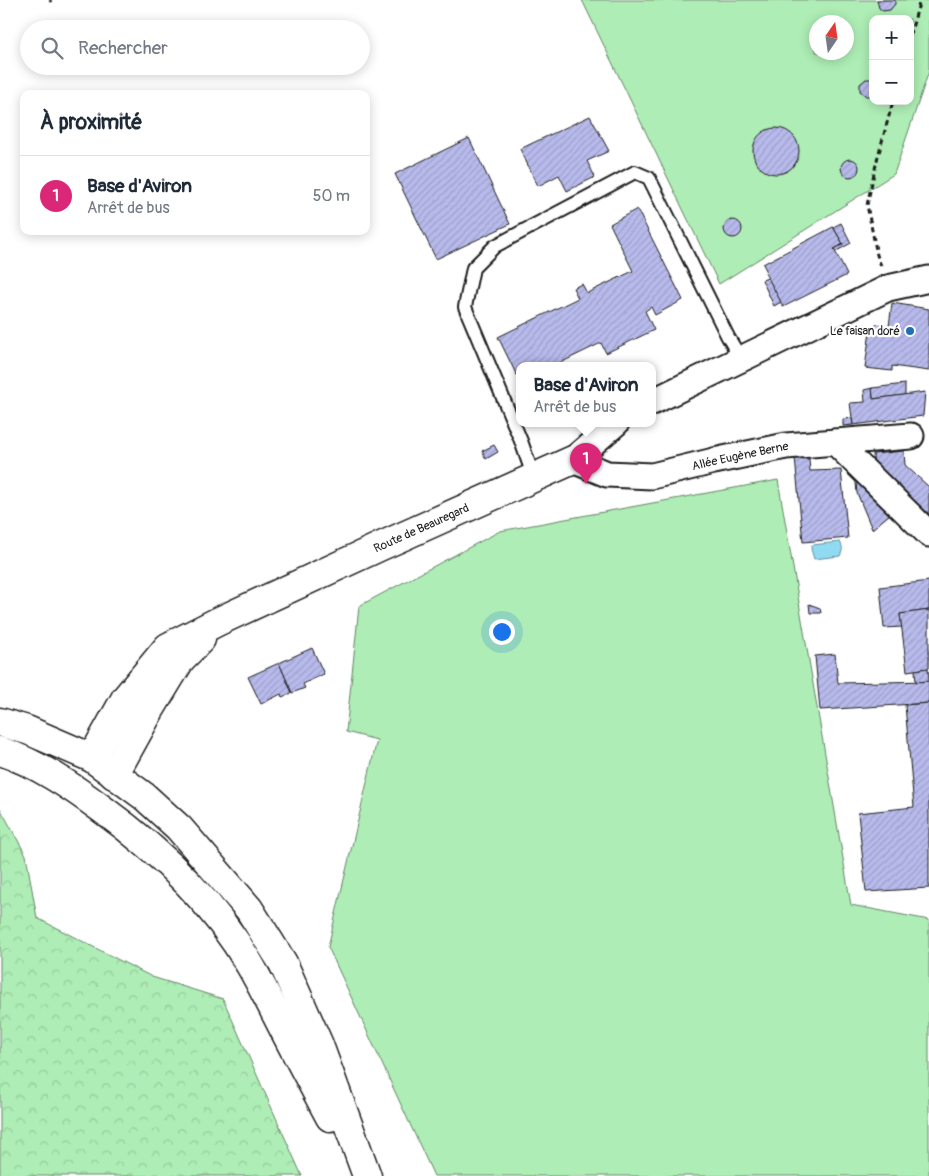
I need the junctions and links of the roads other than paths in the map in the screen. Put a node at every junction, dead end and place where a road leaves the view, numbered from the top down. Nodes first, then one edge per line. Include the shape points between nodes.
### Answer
1 (929, 279) edge
2 (741, 359) junction
3 (656, 400) edge
4 (611, 427) edge
5 (911, 436) dead end
6 (835, 442) junction
7 (573, 460) junction
8 (534, 478) junction
9 (929, 534) edge
10 (217, 622) junction
11 (0, 722) edge
12 (0, 751) edge
13 (92, 758) junction
14 (114, 775) junction
15 (80, 793) junction
16 (360, 1176) edge
17 (367, 1176) edge

1 - 2 street via 888,288
2 - 3 street
2 - 8 lane via 649,178 635,172 496,246 473,268 465,307
4 - 7 street, Route de Beauregard
5 - 6 street, Allée Eugène Berne
6 - 7 street, Allée Eugène Berne via 786,446 652,476 607,474
6 - 9 street
7 - 8 main road, Route de Beauregard
8 - 10 main road, Route de Beauregard
10 - 13 main road, Route de Beauregard via 168,647 125,700
10 - 14 main road, Route de Beauregard via 182,659
11 - 13 main road
12 - 15 main road via 31,764
13 - 14 main road
13 - 15 main road, Route de Beauregard
14 - 15 main road
14 - 17 main road via 145,797 179,828 249,909 283,963 319,1045
15 - 16 main road via 160,857 217,918 250,965

